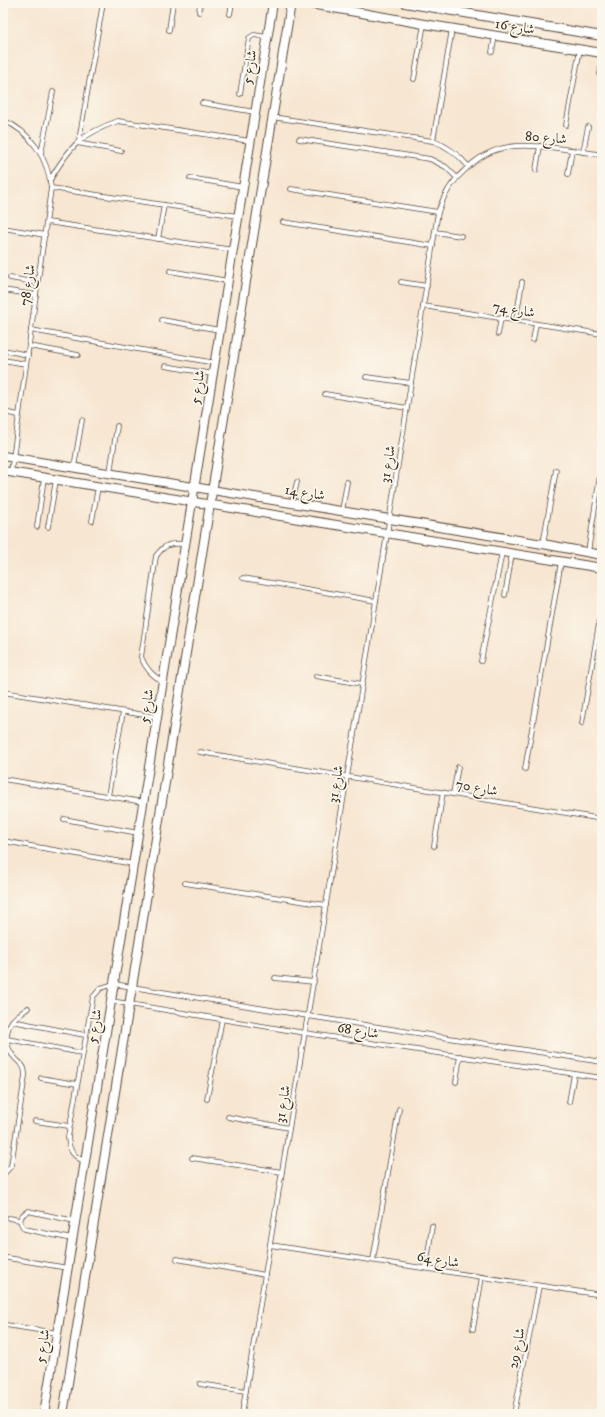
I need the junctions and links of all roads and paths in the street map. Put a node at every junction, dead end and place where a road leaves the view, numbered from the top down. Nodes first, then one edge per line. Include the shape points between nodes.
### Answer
1 (103, 3) edge
2 (173, 3) edge
3 (200, 3) edge
4 (232, 3) edge
5 (273, 3) edge
6 (291, 3) edge
7 (305, 3) edge
8 (405, 3) edge
9 (199, 12) dead end
10 (230, 14) dead end
11 (424, 24) junction
12 (452, 29) junction
13 (169, 30) dead end
14 (495, 36) junction
15 (602, 36) edge
16 (268, 37) junction
17 (580, 50) junction
18 (492, 52) dead end
19 (602, 53) edge
20 (602, 63) edge
21 (600, 75) dead end
22 (414, 79) dead end
23 (53, 92) dead end
24 (240, 94) dead end
25 (202, 103) dead end
26 (255, 112) junction
27 (272, 116) junction
28 (3, 120) edge
29 (566, 125) dead end
30 (588, 127) dead end
31 (299, 139) dead end
32 (78, 141) junction
33 (250, 141) junction
34 (433, 141) junction
35 (540, 146) junction
36 (572, 150) junction
37 (121, 151) dead end
38 (583, 152) junction
39 (41, 153) junction
40 (602, 155) edge
41 (468, 166) junction
42 (536, 170) dead end
43 (568, 174) dead end
44 (456, 177) junction
45 (190, 178) dead end
46 (50, 180) junction
47 (243, 187) junction
48 (51, 188) junction
49 (291, 189) dead end
50 (164, 205) junction
51 (438, 212) junction
52 (238, 216) junction
53 (47, 222) junction
54 (283, 222) dead end
55 (3, 228) edge
56 (435, 232) junction
57 (45, 235) junction
58 (461, 236) dead end
59 (158, 238) junction
60 (433, 246) junction
61 (233, 250) junction
62 (170, 271) dead end
63 (10, 278) dead end
64 (228, 281) junction
65 (401, 282) dead end
66 (522, 282) dead end
67 (38, 283) junction
68 (427, 286) junction
69 (3, 290) edge
70 (36, 296) junction
71 (423, 306) junction
72 (501, 318) junction
73 (162, 320) dead end
74 (516, 320) junction
75 (602, 320) edge
76 (536, 324) junction
77 (31, 330) junction
78 (220, 330) junction
79 (498, 334) dead end
80 (601, 334) edge
81 (533, 340) dead end
82 (29, 346) junction
83 (3, 350) edge
84 (28, 354) junction
85 (78, 355) dead end
86 (3, 360) edge
87 (215, 363) junction
88 (26, 364) junction
89 (165, 366) dead end
90 (213, 374) junction
91 (366, 377) dead end
92 (411, 383) junction
93 (325, 394) dead end
94 (407, 408) junction
95 (3, 412) edge
96 (19, 415) junction
97 (82, 420) dead end
98 (117, 426) dead end
99 (3, 456) edge
100 (13, 458) junction
101 (602, 463) edge
102 (74, 468) junction
103 (556, 470) dead end
104 (7, 472) edge
105 (110, 474) junction
106 (44, 478) junction
107 (56, 480) junction
108 (297, 482) dead end
109 (347, 482) dead end
110 (98, 487) junction
111 (194, 488) junction
112 (212, 490) junction
113 (192, 502) junction
114 (292, 504) junction
115 (210, 505) junction
116 (342, 512) junction
117 (390, 519) junction
118 (92, 522) dead end
119 (37, 526) dead end
120 (48, 527) dead end
121 (387, 534) junction
122 (185, 544) junction
123 (543, 544) junction
124 (502, 552) junction
125 (588, 552) junction
126 (512, 554) junction
127 (602, 555) edge
128 (561, 561) junction
129 (602, 568) edge
130 (243, 578) dead end
131 (505, 595) dead end
132 (376, 601) junction
133 (602, 606) edge
134 (481, 661) dead end
135 (316, 676) dead end
136 (163, 682) junction
137 (362, 684) junction
138 (3, 692) edge
139 (123, 712) junction
140 (157, 717) junction
141 (582, 723) dead end
142 (200, 752) dead end
143 (458, 767) dead end
144 (525, 769) dead end
145 (347, 776) junction
146 (3, 779) edge
147 (442, 792) junction
148 (452, 794) junction
149 (108, 796) junction
150 (143, 802) junction
151 (64, 819) dead end
152 (602, 819) edge
153 (138, 833) junction
154 (3, 841) edge
155 (434, 846) dead end
156 (133, 864) junction
157 (185, 883) dead end
158 (326, 905) junction
159 (275, 978) dead end
160 (314, 982) junction
161 (114, 984) junction
162 (132, 987) junction
163 (111, 1001) junction
164 (130, 1004) junction
165 (28, 1008) dead end
166 (308, 1016) junction
167 (222, 1019) junction
168 (12, 1021) junction
169 (5, 1031) edge
170 (305, 1033) junction
171 (85, 1035) junction
172 (6, 1039) junction
173 (82, 1053) junction
174 (460, 1056) junction
175 (602, 1062) edge
176 (574, 1074) junction
177 (41, 1078) dead end
178 (602, 1078) edge
179 (456, 1082) dead end
180 (77, 1084) junction
181 (207, 1100) dead end
182 (569, 1102) dead end
183 (399, 1109) dead end
184 (228, 1117) dead end
185 (35, 1120) dead end
186 (69, 1126) junction
187 (289, 1128) junction
188 (192, 1158) dead end
189 (85, 1162) junction
190 (282, 1172) junction
191 (3, 1175) edge
192 (9, 1218) dead end
193 (20, 1220) junction
194 (75, 1221) junction
195 (432, 1226) dead end
196 (72, 1239) junction
197 (270, 1245) junction
198 (8, 1258) dead end
199 (177, 1259) dead end
200 (373, 1260) junction
201 (68, 1268) junction
202 (426, 1268) junction
203 (265, 1275) junction
204 (482, 1277) junction
205 (539, 1286) junction
206 (602, 1295) edge
207 (6, 1325) dead end
208 (473, 1329) dead end
209 (57, 1334) junction
210 (200, 1384) dead end
211 (246, 1391) junction
212 (44, 1414) edge
213 (63, 1414) edge
214 (242, 1414) edge
215 (514, 1414) edge

1 - 32 lane
2 - 13 lane
3 - 9 lane
4 - 10 lane
5 - 16 street, شارع 5
6 - 27 street
7 - 11 street, شارع 16
8 - 15 street, شارع 16
11 - 12 street, شارع 16
11 - 22 lane
12 - 14 street, شارع 16
12 - 34 lane
14 - 17 street, شارع 16
14 - 18 lane
16 - 24 lane via 254,35 249,38
16 - 26 street, شارع 5
17 - 19 street, شارع 16
17 - 29 lane
20 - 21 lane
23 - 39 lane
25 - 26 lane
26 - 33 street, شارع 5
27 - 34 lane
27 - 112 street
28 - 39 lane, شارع 78 via 14,124 29,137
30 - 38 lane
31 - 44 lane via 430,159 446,167
32 - 33 lane via 98,128 118,121
32 - 37 lane
32 - 46 lane
33 - 47 street, شارع 5
34 - 41 lane via 453,150
35 - 36 lane, شارع 80
35 - 41 lane, شارع 80 via 515,145 502,148 478,158
35 - 42 lane
36 - 38 lane, شارع 80
36 - 43 lane
38 - 40 lane, شارع 80
39 - 46 lane, شارع 78
41 - 44 lane, شارع 31
44 - 51 lane, شارع 31 via 445,194
45 - 47 lane
46 - 48 lane, شارع 78
47 - 52 street, شارع 5
48 - 50 lane
48 - 53 lane, شارع 78
49 - 51 lane
50 - 52 lane
50 - 59 lane
51 - 56 lane, شارع 31
52 - 61 street, شارع 5
53 - 57 lane, شارع 78
53 - 59 lane
54 - 60 lane
55 - 57 lane
56 - 58 lane
56 - 60 lane, شارع 31
57 - 67 lane, شارع 78
59 - 61 lane
60 - 68 lane, شارع 31
61 - 64 street, شارع 5
62 - 64 lane
63 - 67 lane
64 - 78 street, شارع 5
65 - 68 lane
66 - 74 lane
67 - 70 lane, شارع 78
68 - 71 lane, شارع 31
69 - 70 lane
70 - 77 lane, شارع 78
71 - 72 lane, شارع 74
71 - 92 lane, شارع 31
72 - 74 lane, شارع 74
72 - 79 lane
73 - 78 lane
74 - 76 lane, شارع 74
75 - 80 lane
76 - 80 lane, شارع 74
76 - 81 lane
77 - 82 lane, شارع 78
77 - 87 lane
78 - 87 street, شارع 5
82 - 84 lane, شارع 78
82 - 85 lane
83 - 84 lane
84 - 88 lane, شارع 78
86 - 88 lane
87 - 90 street, شارع 5
88 - 96 lane, شارع 78
89 - 90 lane
90 - 111 street, شارع 5
91 - 92 lane
92 - 94 lane, شارع 31
93 - 94 lane
94 - 117 lane, شارع 31
95 - 96 lane
96 - 100 lane, شارع 78
97 - 102 lane
98 - 105 lane
99 - 100 street, شارع 14
100 - 102 street, شارع 14
100 - 104 lane, شارع 78
101 - 125 lane
102 - 105 street, شارع 14
103 - 123 lane
104 - 106 street, شارع 14
105 - 111 street, شارع 14
106 - 107 street, شارع 14
106 - 119 lane
107 - 110 street, شارع 14
107 - 120 lane
108 - 114 lane
109 - 116 lane
110 - 113 street, شارع 14
110 - 118 lane
111 - 112 street, شارع 14
111 - 113 street, شارع 5
112 - 114 street, شارع 14
112 - 115 street
113 - 115 street, شارع 14
113 - 122 street, شارع 5
114 - 116 street, شارع 14
115 - 121 street, شارع 14
115 - 162 street
116 - 117 street, شارع 14
117 - 121 lane, شارع 31
117 - 123 street, شارع 14
121 - 124 street, شارع 14
121 - 132 lane, شارع 31
122 - 136 street, شارع 5
122 - 136 lane via 173,543 163,547 156,556 141,657 152,676
123 - 125 street, شارع 14
124 - 126 street, شارع 14
124 - 134 lane
125 - 127 street, شارع 14
126 - 128 street, شارع 14
126 - 131 lane
128 - 129 street, شارع 14
128 - 144 lane
130 - 132 lane
132 - 137 lane, شارع 31
133 - 141 lane
135 - 137 lane
136 - 140 street, شارع 5
137 - 145 lane, شارع 31
138 - 139 lane
139 - 140 lane
139 - 149 lane
140 - 150 street, شارع 5
142 - 145 lane, شارع 70
143 - 148 lane
145 - 147 lane, شارع 70
145 - 158 lane, شارع 31
146 - 149 lane
147 - 148 lane, شارع 70
147 - 155 lane
148 - 152 lane, شارع 70
149 - 150 lane
150 - 153 street, شارع 5
151 - 153 lane
153 - 156 street, شارع 5
154 - 156 lane
156 - 161 street, شارع 5
157 - 158 lane
158 - 160 lane, شارع 31
159 - 160 lane
160 - 166 lane, شارع 31
161 - 162 lane, شارع 68
161 - 163 street, شارع 5
161 - 171 lane via 101,988 93,997
162 - 164 street
162 - 166 lane, شارع 68
163 - 164 lane, شارع 68
163 - 189 street, شارع 5
164 - 167 lane, شارع 68
164 - 213 street
165 - 168 lane
166 - 170 lane, شارع 31
166 - 175 lane, شارع 68
167 - 170 lane, شارع 68
167 - 181 lane
168 - 169 lane
168 - 171 lane
169 - 172 lane
170 - 174 lane, شارع 68
170 - 187 lane, شارع 31
171 - 173 lane
172 - 173 lane
172 - 191 lane via 14,1058 25,1069 25,1076 11,1166
173 - 180 lane
174 - 176 lane, شارع 68
174 - 179 lane
176 - 178 lane, شارع 68
176 - 182 lane
177 - 180 lane
180 - 186 lane
183 - 200 lane
184 - 187 lane
185 - 186 lane
186 - 189 lane via 69,1147 75,1156
187 - 190 lane, شارع 31
188 - 190 lane
189 - 194 street, شارع 5
190 - 197 lane, شارع 31
192 - 193 lane
193 - 194 lane via 22,1214 28,1211
193 - 196 lane via 25,1229
194 - 196 street, شارع 5
195 - 202 lane
196 - 201 street, شارع 5
197 - 200 lane, شارع 64
197 - 203 lane, شارع 31
198 - 201 lane
199 - 203 lane
200 - 202 lane, شارع 64
201 - 209 street, شارع 5
202 - 204 lane, شارع 64
203 - 211 lane, شارع 31
204 - 205 lane, شارع 64
204 - 208 lane
205 - 206 lane, شارع 64
205 - 215 lane, شارع 29
207 - 209 lane
209 - 212 street, شارع 5
210 - 211 lane
211 - 214 lane, شارع 31

